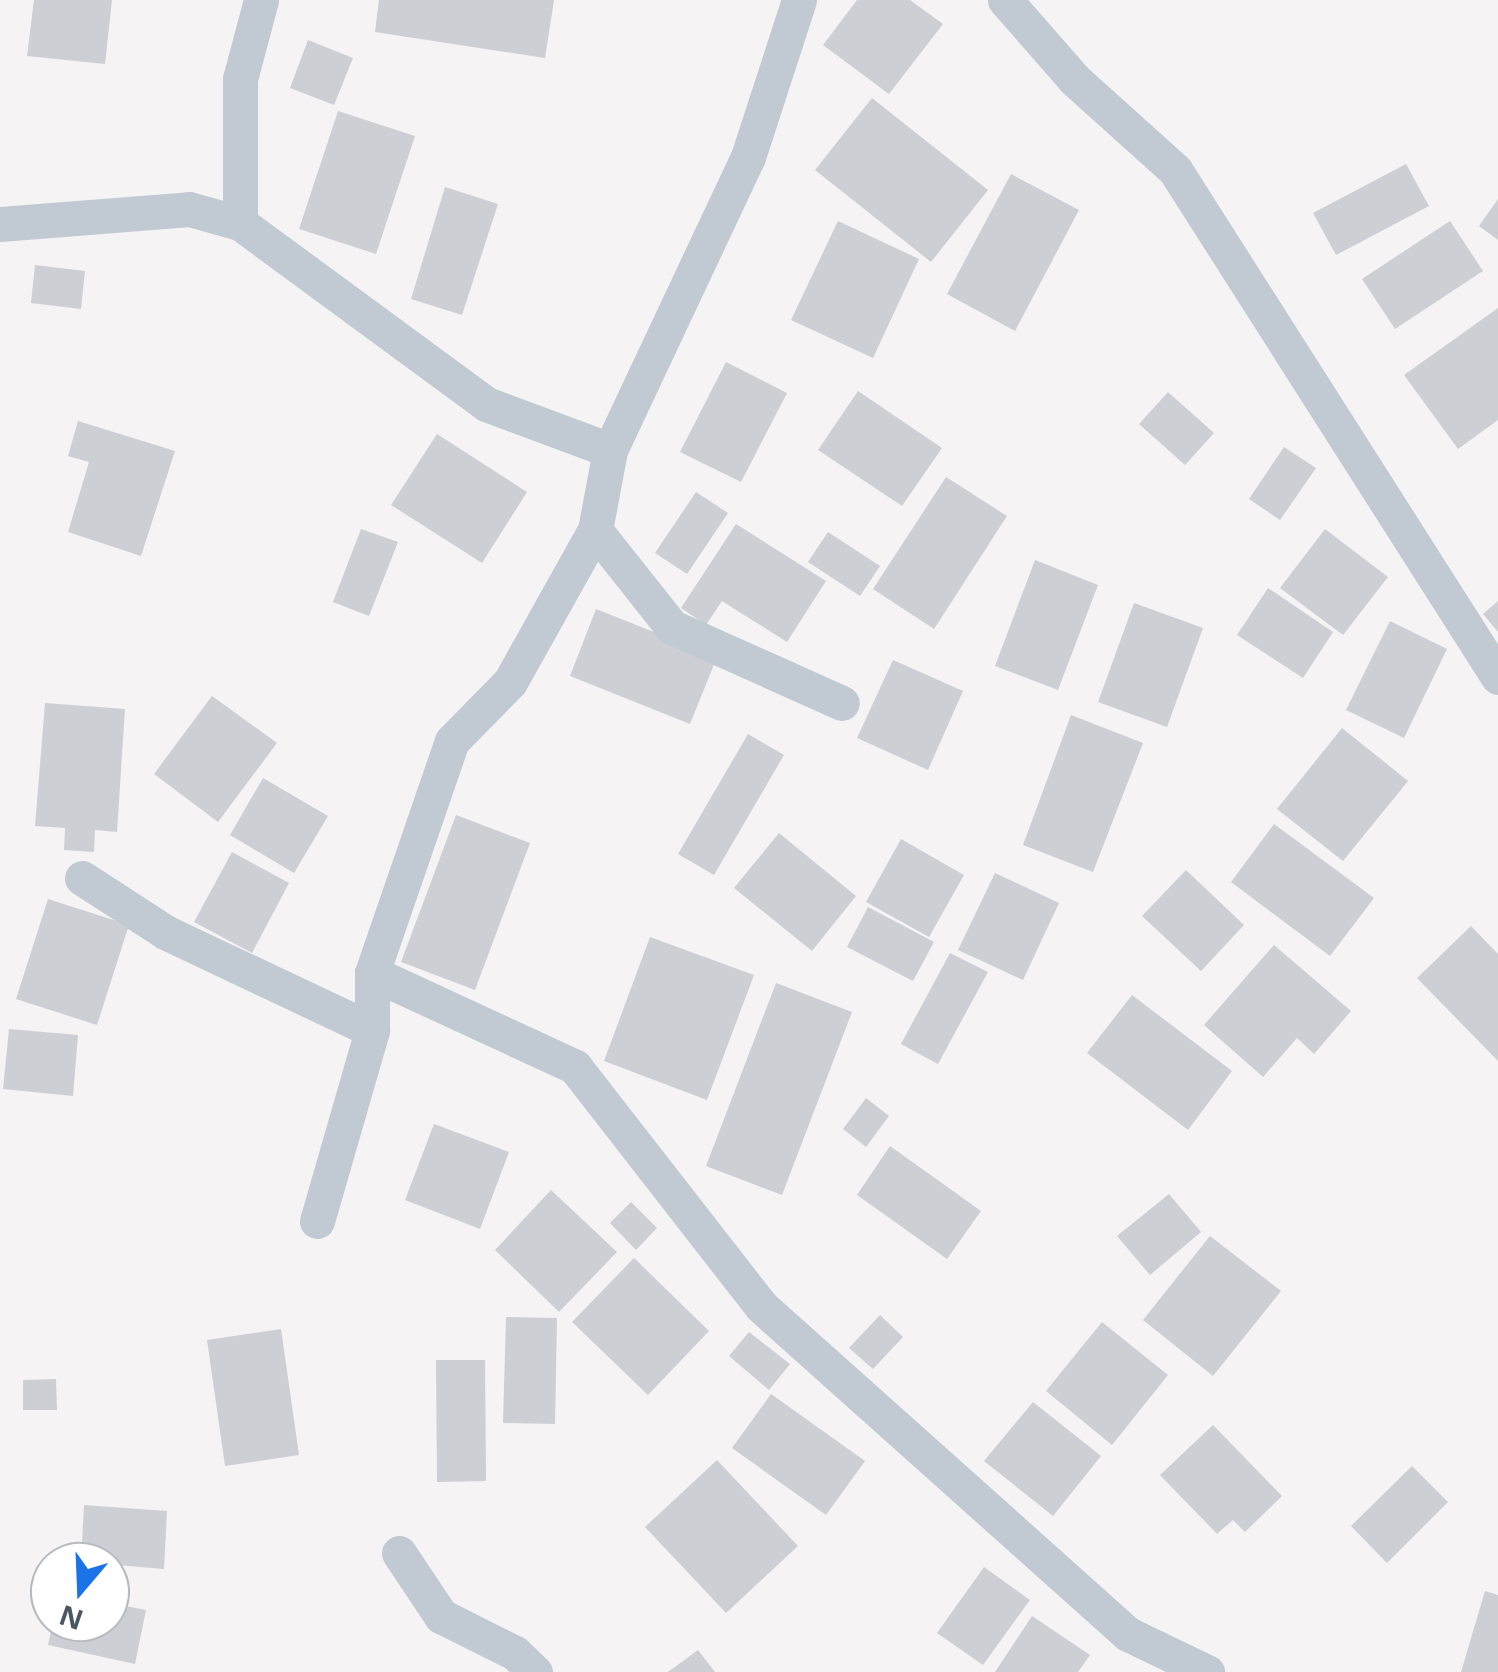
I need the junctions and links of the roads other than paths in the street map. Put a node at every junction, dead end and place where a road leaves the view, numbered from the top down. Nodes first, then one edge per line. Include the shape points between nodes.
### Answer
1 (261, 0) edge
2 (799, 0) edge
3 (1005, 0) edge
4 (240, 223) junction
5 (0, 224) edge
6 (610, 450) junction
7 (595, 530) junction
8 (1498, 677) edge
9 (842, 703) dead end
10 (82, 878) dead end
11 (372, 973) junction
12 (372, 1030) junction
13 (316, 1222) dead end
14 (400, 1553) dead end
15 (535, 1672) edge
16 (1207, 1672) edge

1 - 4 street via 240,78
2 - 6 street via 748,157
3 - 8 street via 1075,80 1174,170
4 - 5 street via 189,208
4 - 6 street via 486,404
6 - 7 street
7 - 9 street via 672,627
7 - 11 street via 510,682 452,741
10 - 12 street via 165,932
11 - 12 street
11 - 16 street via 576,1067 761,1306 1128,1634
12 - 13 street
14 - 15 street via 441,1616 515,1653

